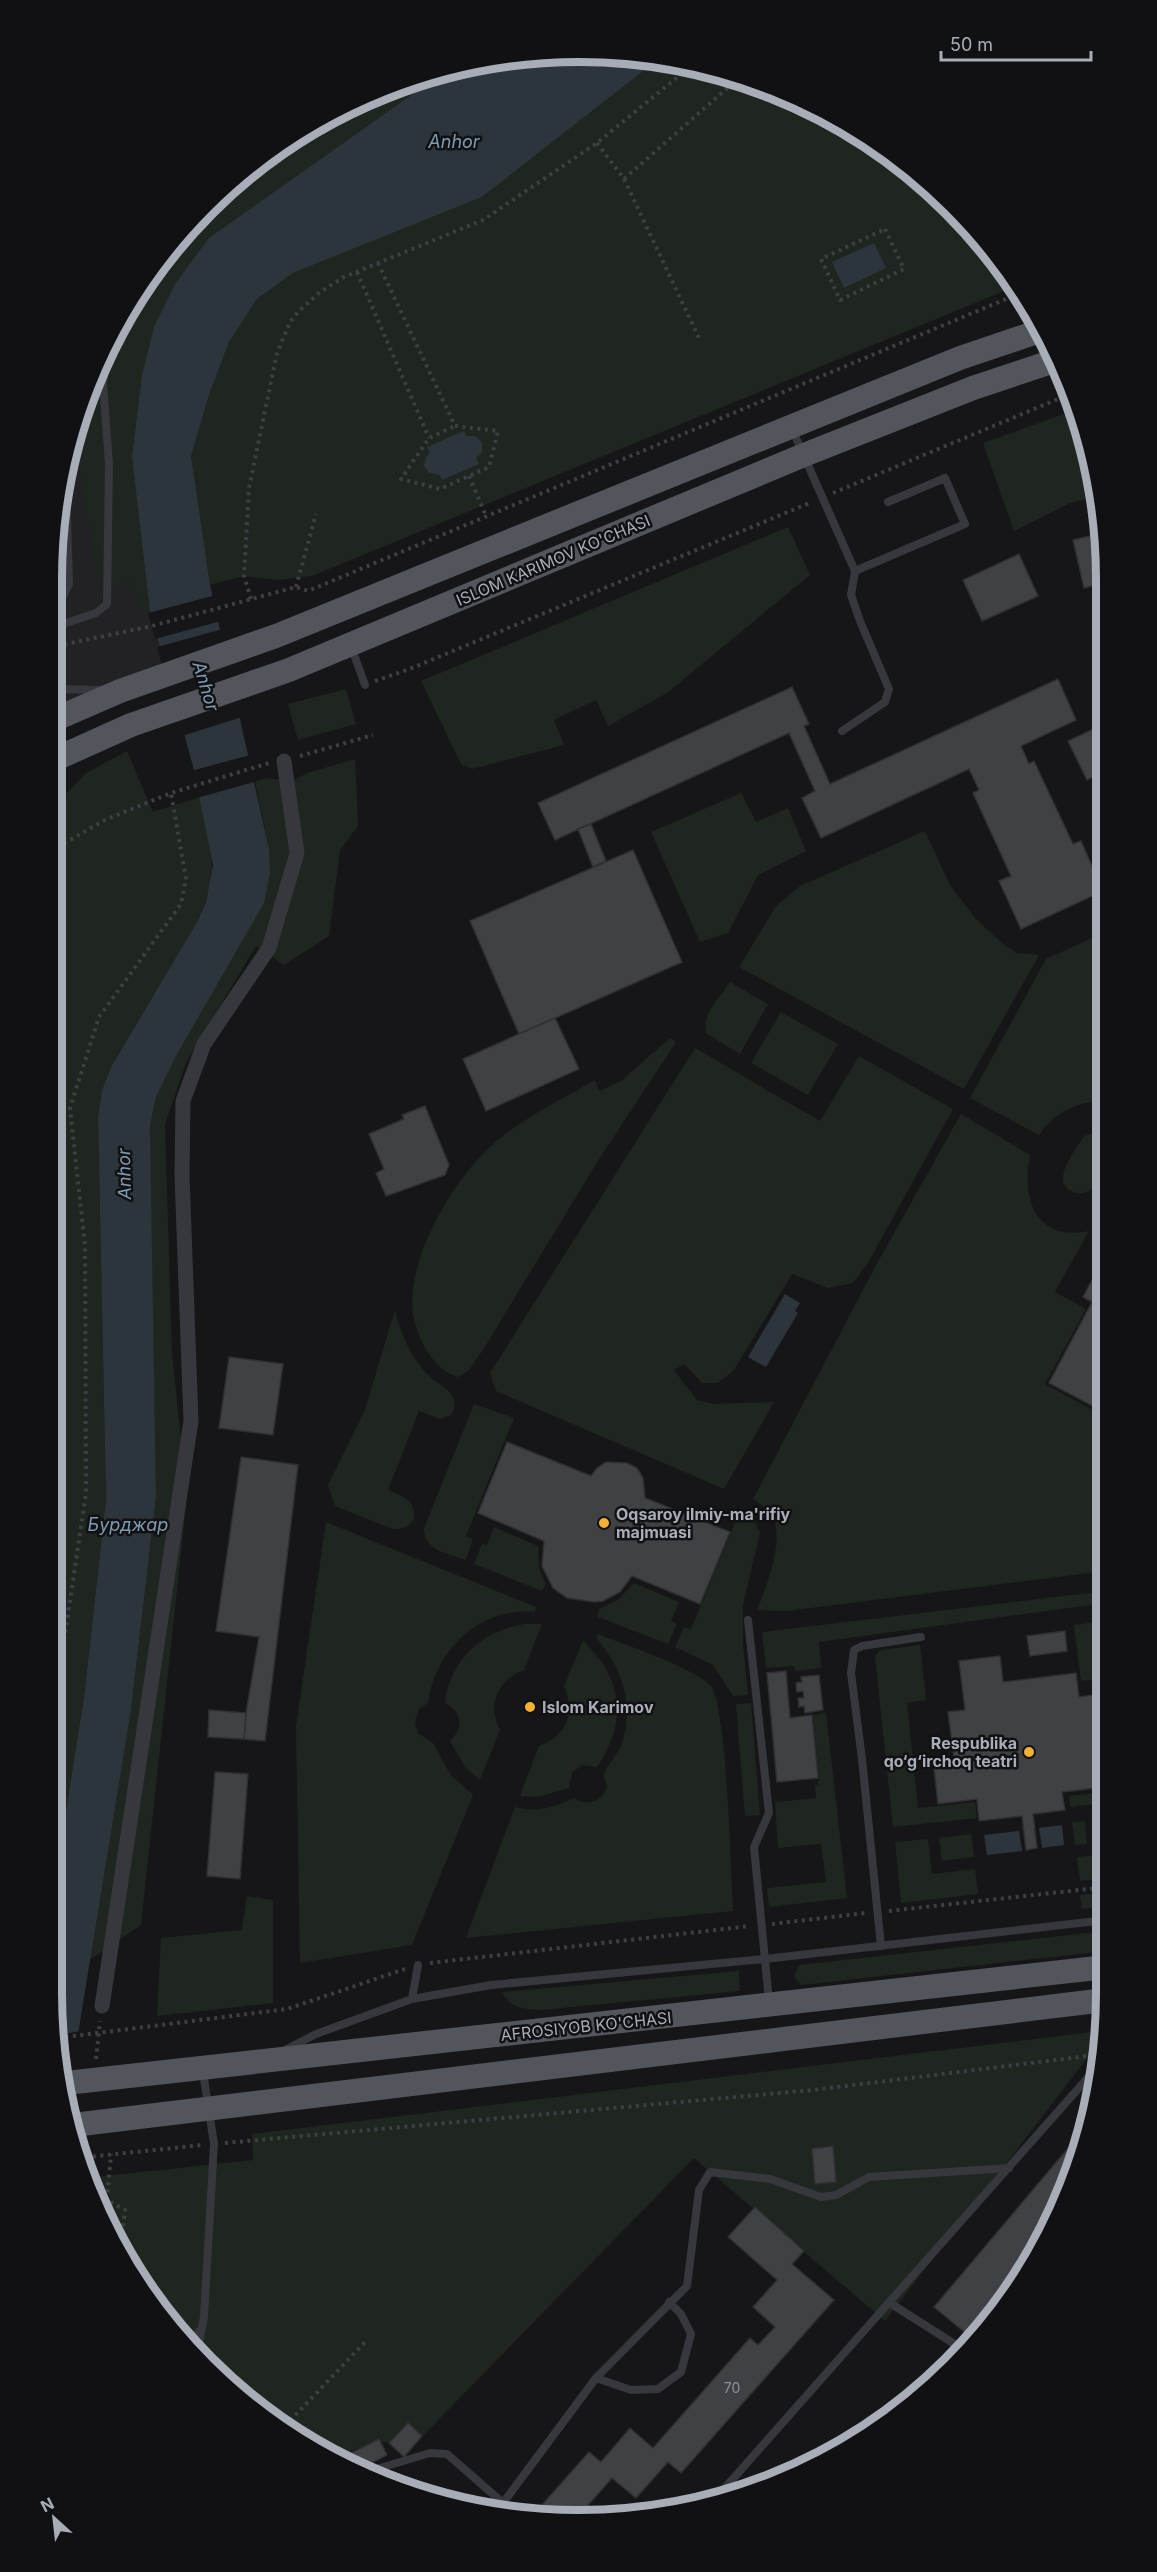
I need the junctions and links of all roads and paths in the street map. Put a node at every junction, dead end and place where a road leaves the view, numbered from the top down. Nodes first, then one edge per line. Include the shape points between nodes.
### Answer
1 (684, 72) edge
2 (731, 85) edge
3 (597, 143) junction
4 (624, 179) junction
5 (894, 249) joint
6 (378, 263) junction
7 (357, 272) junction
8 (1012, 297) edge
9 (1033, 333) edge
10 (700, 340) dead end
11 (1048, 363) edge
12 (104, 374) edge
13 (1062, 398) edge
14 (455, 426) junction
15 (792, 428) junction
16 (429, 438) junction
17 (804, 455) junction
18 (469, 476) junction
19 (822, 498) junction
20 (888, 502) dead end
21 (67, 507) edge
22 (316, 514) dead end
23 (486, 516) junction
24 (855, 571) junction
25 (296, 587) junction
26 (62, 598) edge
27 (251, 599) junction
28 (62, 624) edge
29 (350, 644) junction
30 (62, 645) edge
31 (364, 685) joint
32 (62, 689) edge
33 (120, 691) junction
34 (62, 716) edge
35 (842, 731) dead end
36 (373, 735) dead end
37 (62, 756) edge
38 (284, 761) junction
39 (171, 793) junction
40 (62, 845) edge
41 (748, 1620) dead end
42 (921, 1637) dead end
43 (62, 1655) edge
44 (1096, 1888) edge
45 (877, 1912) junction
46 (1096, 1921) edge
47 (762, 1925) junction
48 (881, 1946) junction
49 (765, 1959) junction
50 (418, 1965) junction
51 (1096, 1968) edge
52 (412, 1999) junction
53 (1096, 2001) edge
54 (770, 2005) junction
55 (102, 2006) dead end
56 (64, 2037) edge
57 (1091, 2056) edge
58 (262, 2062) junction
59 (203, 2068) junction
60 (1089, 2077) edge
61 (69, 2083) edge
62 (208, 2109) junction
63 (78, 2124) edge
64 (214, 2144) junction
65 (111, 2154) junction
66 (88, 2157) edge
67 (1009, 2168) junction
68 (107, 2200) joint
69 (122, 2235) edge
70 (669, 2302) junction
71 (890, 2303) junction
72 (204, 2317) junction
73 (195, 2339) edge
74 (368, 2339) dead end
75 (199, 2344) edge
76 (957, 2345) edge
77 (596, 2378) junction
78 (289, 2422) edge
79 (377, 2469) edge
80 (724, 2489) edge
81 (503, 2502) junction
82 (506, 2505) edge

1 - 3 path
2 - 4 path
3 - 4 path
3 - 6 path via 483,220
4 - 10 path
5 - 5 path via 885,229 821,260 840,300 904,269
6 - 7 path
6 - 14 path
7 - 16 path
7 - 27 path via 326,288 299,311 277,353 249,488 244,576
8 - 23 path
9 - 15 main road, ISLOM KARIMOV KO'CHASI via 960,358
11 - 17 main road, ISLOM KARIMOV KO'CHASI
12 - 28 lane via 109,464 107,604 96,613
13 - 19 path
14 - 16 path
14 - 18 path via 498,431 489,467
15 - 17 lane
15 - 33 main road, ISLOM KARIMOV KO'CHASI via 276,636
16 - 18 path via 401,478 440,489
17 - 19 lane
17 - 29 main road, ISLOM KARIMOV KO'CHASI
18 - 23 path
19 - 24 lane
19 - 31 path
20 - 24 lane via 945,478 965,524
21 - 26 lane via 69,584
22 - 25 path
23 - 25 path via 308,591
24 - 35 lane via 851,595 889,688 885,702
25 - 27 path
27 - 30 path
29 - 31 lane
29 - 37 main road, ISLOM KARIMOV KO'CHASI via 289,670 131,725
32 - 33 lane
33 - 34 main road, ISLOM KARIMOV KO'CHASI
36 - 38 path
38 - 39 path
38 - 55 street via 297,853 269,948 204,1044 183,1101 191,1421
39 - 40 path via 105,820
39 - 43 path via 186,879 181,904 99,1017 70,1108 85,1246 86,1493
41 - 47 lane via 769,1813 754,1847
42 - 45 lane via 854,1650 850,1673
44 - 45 path
45 - 47 path
45 - 48 lane
46 - 48 lane
47 - 49 lane
47 - 50 path
48 - 49 lane
49 - 52 lane via 491,1985
49 - 54 lane
50 - 52 lane
50 - 56 path via 287,2009
51 - 54 main road, AFROSIYOB KO'CHASI
52 - 58 lane via 316,2034
53 - 62 main road
54 - 58 main road, AFROSIYOB KO'CHASI
57 - 64 path via 813,2090
58 - 59 main road, AFROSIYOB KO'CHASI
59 - 61 main road, AFROSIYOB KO'CHASI
59 - 62 lane
60 - 67 lane
62 - 63 main road
62 - 64 lane
64 - 65 path
64 - 72 lane
65 - 66 path
65 - 68 path
67 - 70 lane via 869,2177 836,2195 821,2197 770,2179 710,2172 699,2190 687,2286
67 - 71 lane
68 - 69 path via 125,2210
70 - 77 lane
70 - 77 lane via 681,2314 691,2334 681,2372 658,2389 631,2390
71 - 76 lane
71 - 80 lane
72 - 73 lane
72 - 75 lane
74 - 78 path
77 - 81 lane
79 - 81 lane via 430,2453 447,2454
81 - 82 lane

